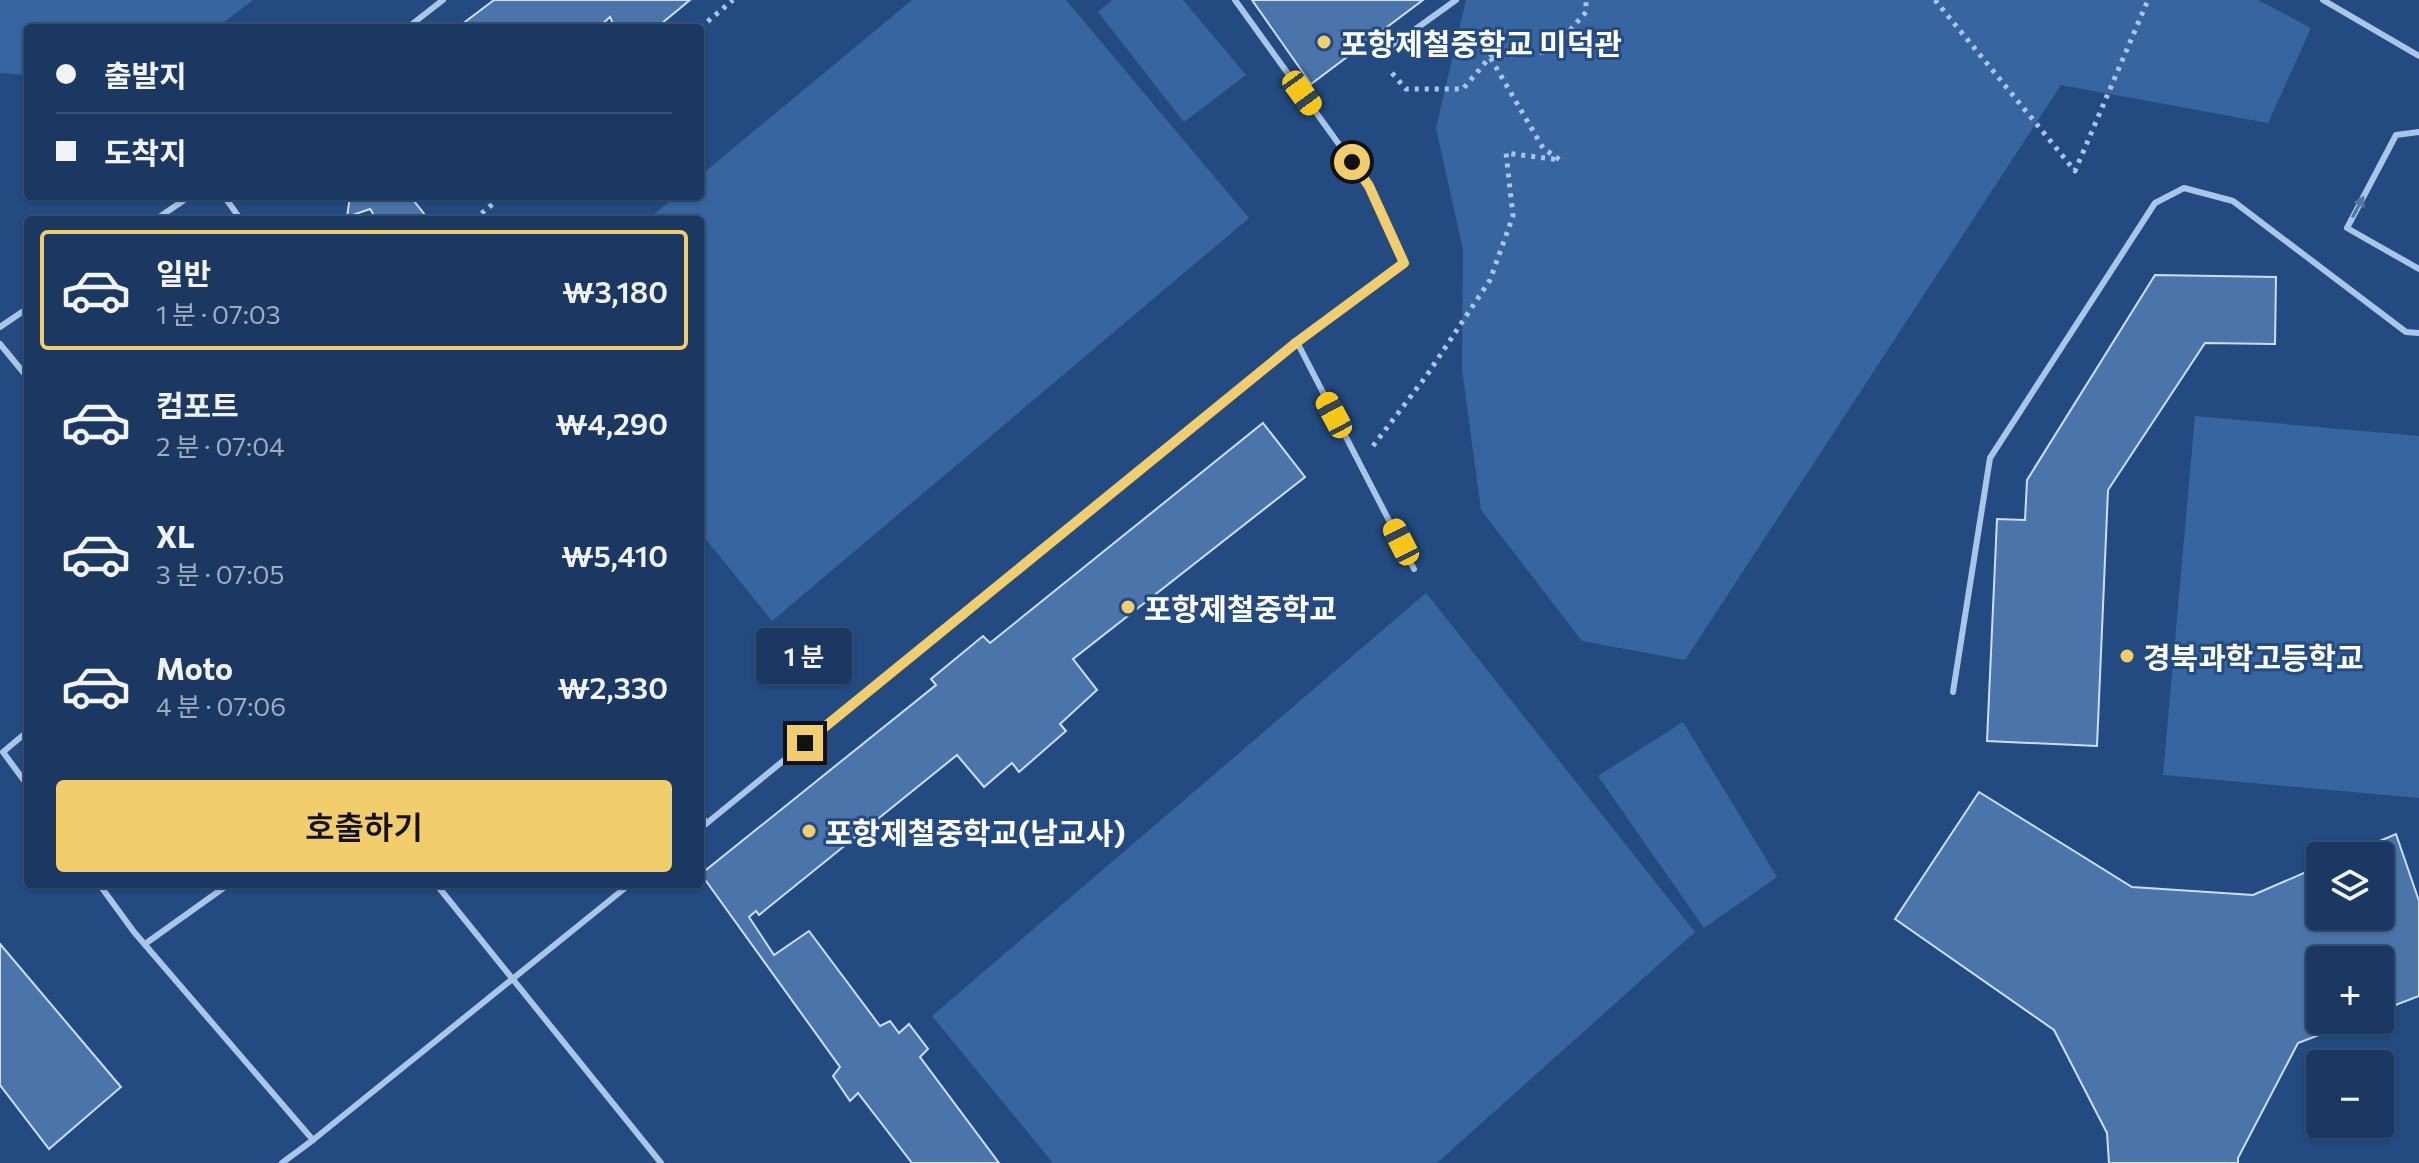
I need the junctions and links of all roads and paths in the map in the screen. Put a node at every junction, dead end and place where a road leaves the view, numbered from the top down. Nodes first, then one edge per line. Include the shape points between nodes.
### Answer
1 (443, 0) edge
2 (733, 0) edge
3 (1235, 0) edge
4 (1456, 0) edge
5 (1586, 0) edge
6 (1935, 0) edge
7 (2148, 0) edge
8 (2323, 0) edge
9 (412, 24) edge
10 (704, 25) edge
11 (1378, 56) joint
12 (2419, 56) edge
13 (1490, 57) junction
14 (2419, 132) edge
15 (184, 200) edge
16 (497, 200) edge
17 (161, 216) edge
18 (479, 216) edge
19 (2419, 269) edge
20 (24, 311) edge
21 (0, 327) edge
22 (2419, 333) edge
23 (1297, 342) junction
24 (0, 344) edge
25 (24, 373) edge
26 (1360, 463) junction
27 (1414, 569) dead end
28 (1953, 692) dead end
29 (24, 734) edge
30 (2, 750) edge
31 (24, 780) edge
32 (704, 820) edge
33 (707, 823) junction
34 (704, 826) edge
35 (102, 888) edge
36 (223, 888) edge
37 (439, 888) edge
38 (625, 888) edge
39 (145, 944) junction
40 (512, 978) junction
41 (313, 1140) junction
42 (282, 1163) edge
43 (661, 1163) edge

1 - 9 lane
2 - 10 path
3 - 23 lane via 1369,186 1404,263
4 - 11 lane
5 - 13 path via 1586,12 1552,51
6 - 7 path via 2075,171
8 - 12 lane
11 - 13 path via 1406,89 1463,89
13 - 26 path via 1543,148 1560,160 1506,153 1513,216 1490,280
19 -> 14 lane via 2347,228 2396,135
15 - 17 lane
16 - 18 path
20 - 21 lane
22 - 28 lane via 2406,332 2233,201 2184,188 2155,203 1990,458
23 - 26 lane
23 - 33 lane
24 - 25 lane
26 - 27 lane
29 - 30 lane
30 - 31 lane
32 - 33 lane
33 - 34 lane
35 - 39 lane
36 - 39 lane
37 - 40 lane
38 - 40 lane
39 - 41 lane
40 - 41 lane
40 - 43 lane
41 - 42 lane

